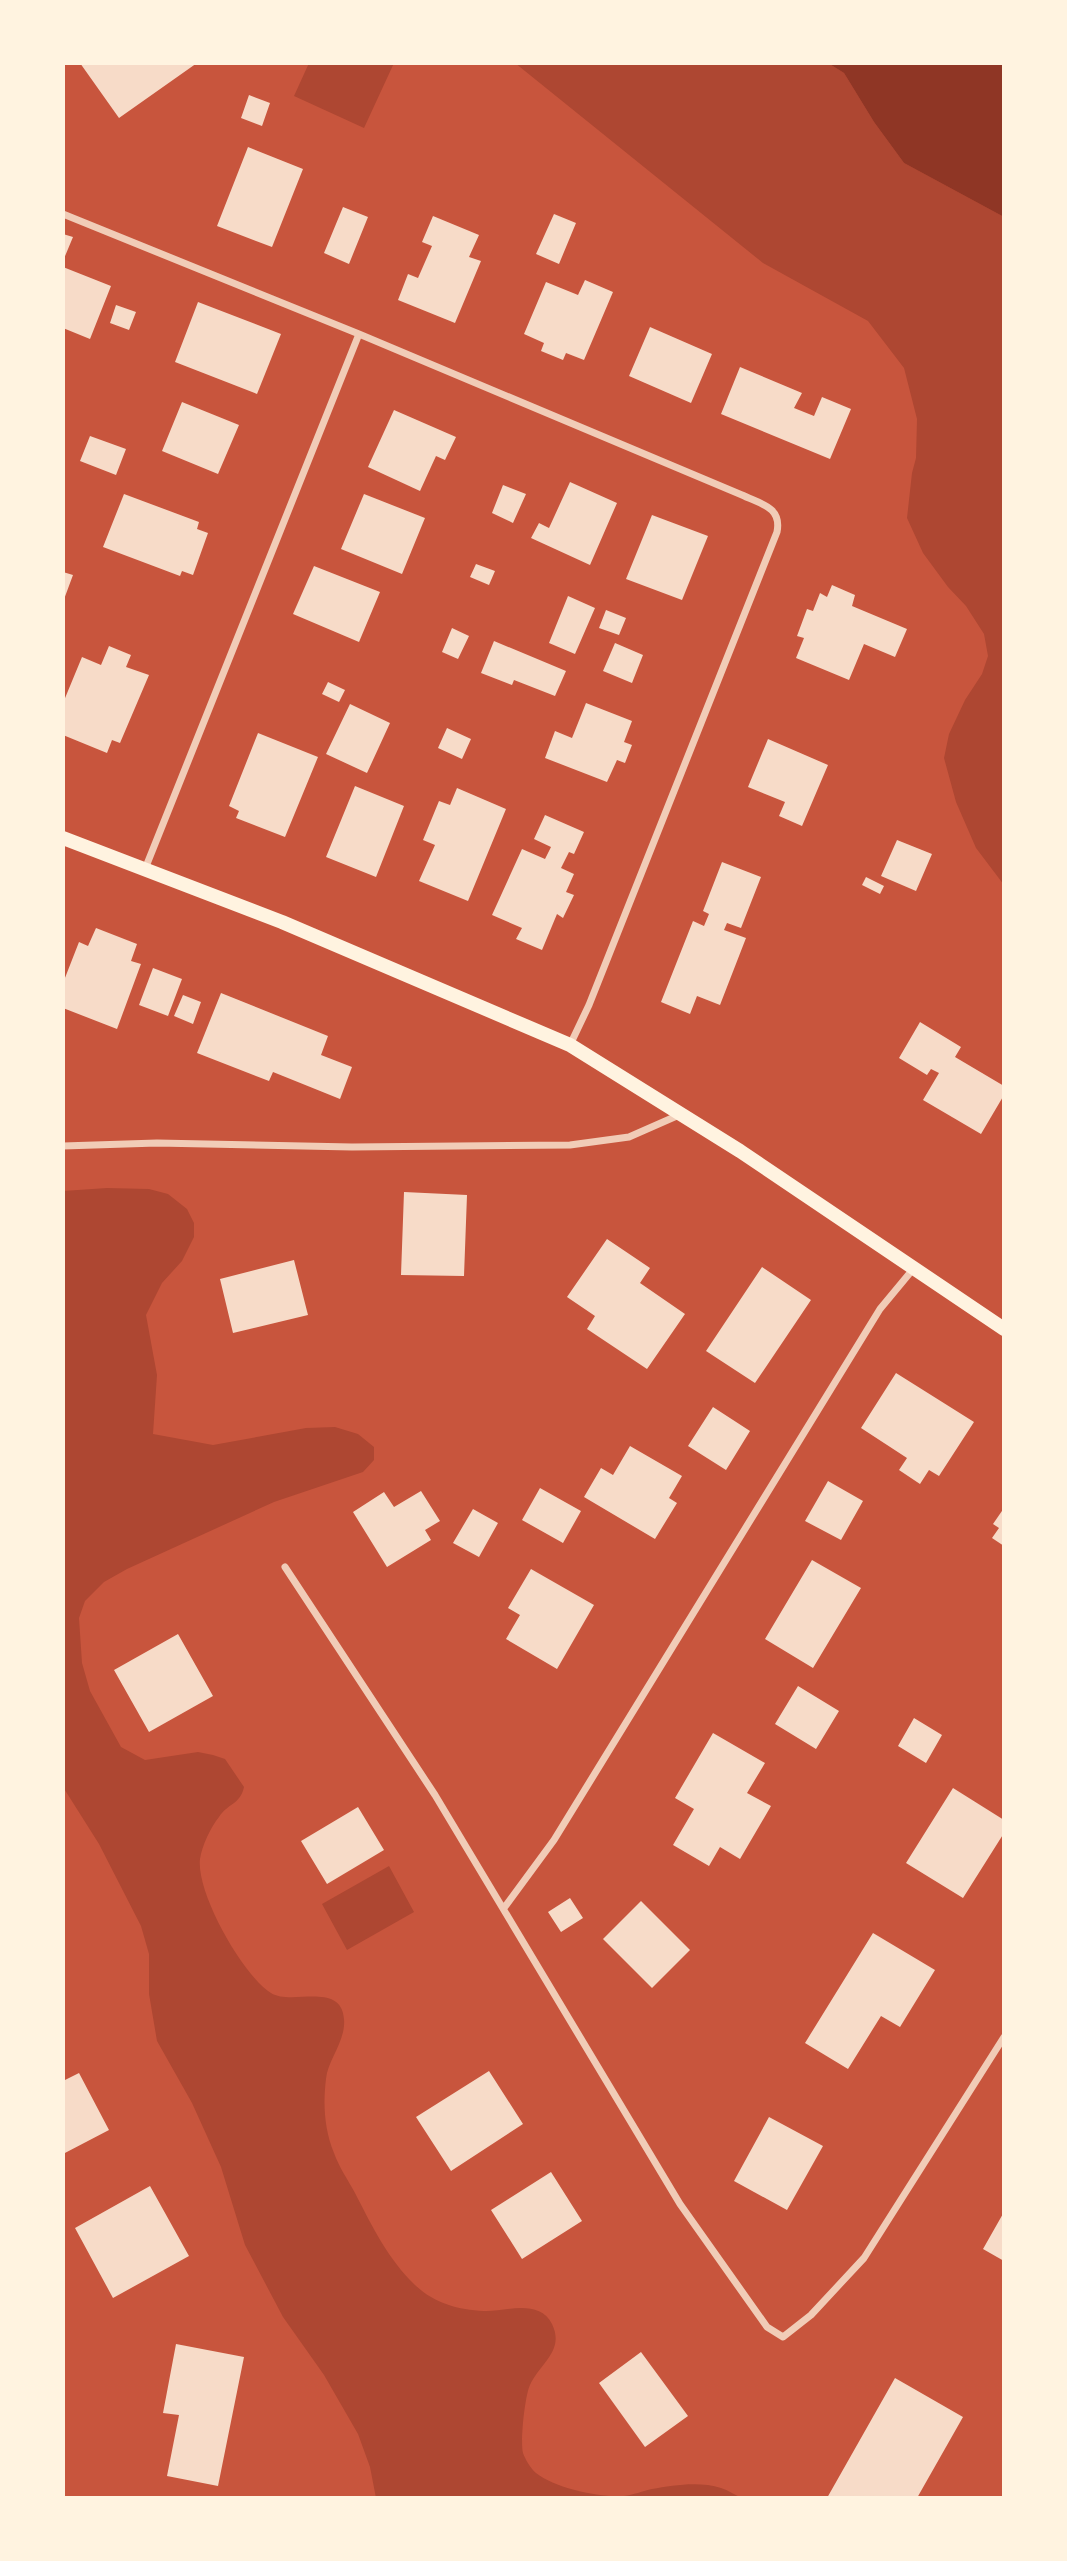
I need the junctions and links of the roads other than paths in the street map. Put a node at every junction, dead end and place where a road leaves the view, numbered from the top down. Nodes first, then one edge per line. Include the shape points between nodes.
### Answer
1 (63, 214) edge
2 (359, 334) junction
3 (63, 838) edge
4 (144, 871) junction
5 (570, 1045) junction
6 (679, 1115) junction
7 (63, 1146) edge
8 (914, 1268) junction
9 (1004, 1329) edge
10 (285, 1567) dead end
11 (504, 1908) junction
12 (1004, 2037) edge

1 - 2 street
2 - 4 street
2 - 5 street via 742,495 772,509 779,521
3 - 4 main road
4 - 5 main road via 282,922
5 - 6 main road
6 - 7 street via 629,1137 570,1145
6 - 8 main road
8 - 9 main road
8 - 11 street via 880,1309 554,1840
10 - 11 street
11 - 12 street via 680,2204 750,2306 767,2327 783,2337 811,2315 864,2258

